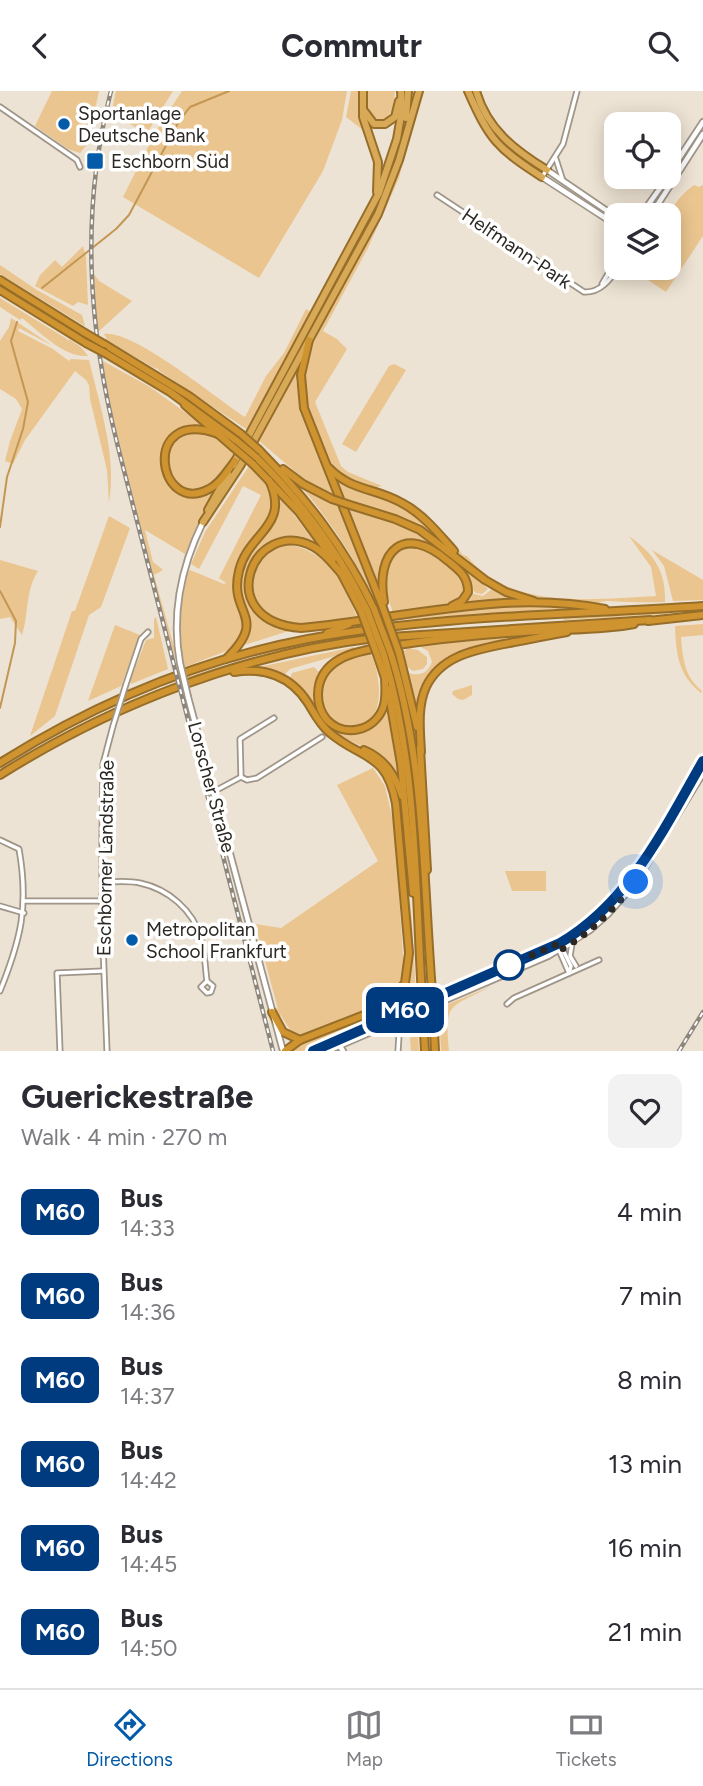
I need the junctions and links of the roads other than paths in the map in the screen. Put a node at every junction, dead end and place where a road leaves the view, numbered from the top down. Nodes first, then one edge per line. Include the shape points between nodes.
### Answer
1 (363, 91) edge
2 (404, 91) edge
3 (419, 91) edge
4 (469, 91) edge
5 (477, 91) edge
6 (577, 91) edge
7 (0, 107) edge
8 (363, 107) junction
9 (703, 122) edge
10 (703, 134) edge
11 (405, 138) junction
12 (681, 156) edge
13 (556, 158) junction
14 (80, 167) dead end
15 (547, 170) junction
16 (542, 177) junction
17 (564, 183) junction
18 (437, 195) dead end
19 (659, 203) edge
20 (604, 209) edge
21 (368, 216) junction
22 (604, 217) edge
23 (0, 280) edge
24 (604, 280) edge
25 (607, 280) edge
26 (599, 289) junction
27 (0, 291) edge
28 (309, 340) junction
29 (170, 392) junction
30 (218, 434) junction
31 (237, 441) junction
32 (256, 457) junction
33 (235, 461) junction
34 (325, 464) junction
35 (269, 480) junction
36 (203, 522) junction
37 (469, 568) junction
38 (341, 573) junction
39 (543, 603) junction
40 (703, 606) edge
41 (384, 608) junction
42 (446, 608) junction
43 (367, 610) junction
44 (614, 611) junction
45 (703, 615) edge
46 (650, 620) junction
47 (358, 621) junction
48 (625, 626) junction
49 (148, 632) dead end
50 (319, 637) junction
51 (388, 655) junction
52 (225, 660) junction
53 (211, 676) junction
54 (384, 676) junction
55 (274, 718) dead end
56 (322, 737) dead end
57 (349, 744) junction
58 (421, 752) junction
59 (703, 761) edge
60 (0, 763) edge
61 (703, 773) edge
62 (0, 775) edge
63 (241, 777) junction
64 (213, 792) junction
65 (405, 811) junction
66 (0, 840) edge
67 (102, 882) junction
68 (24, 901) junction
69 (103, 901) junction
70 (426, 904) junction
71 (0, 906) edge
72 (24, 913) junction
73 (418, 929) junction
74 (572, 944) junction
75 (560, 947) junction
76 (599, 960) dead end
77 (570, 963) junction
78 (578, 967) junction
79 (103, 971) junction
80 (569, 972) junction
81 (207, 981) junction
82 (0, 991) edge
83 (507, 1004) dead end
84 (272, 1012) junction
85 (400, 1019) junction
86 (300, 1040) junction
87 (336, 1040) junction
88 (342, 1048) edge
89 (334, 1050) edge
90 (60, 1051) edge
91 (107, 1051) edge
92 (284, 1051) edge
93 (313, 1051) edge
94 (327, 1051) edge
95 (398, 1051) edge
96 (425, 1051) edge
97 (435, 1051) edge

1 - 8 highway
2 - 8 highway via 395,117 385,124 371,122
2 - 11 highway
2 - 21 highway via 392,159
3 - 11 highway
4 - 16 highway via 493,140
5 - 15 highway via 499,135
6 - 13 street
7 - 14 street via 77,160
8 - 21 highway via 379,168 379,186
9 - 12 main road
10 - 19 main road
11 - 28 highway via 377,214
13 - 15 street
13 - 17 street
15 - 16 street
15 - 17 main road
16 - 22 main road
17 - 20 main road
18 - 26 street, Helfmann-Park via 582,291
21 - 33 highway
23 - 31 highway, bridge via 190,396
24 - 26 street, Helfmann-Park
25 - 26 street, Helfmann-Park
27 - 29 highway, bridge
28 - 34 highway via 301,387 306,415
28 - 36 highway via 230,484
29 - 30 highway
29 - 31 highway
30 - 31 highway
30 - 33 highway via 192,429 173,438 163,458 169,479 187,492 203,492
31 - 32 highway, bridge
31 - 32 highway, bridge
32 - 35 highway
32 - 37 highway, bridge via 332,499 420,530
32 - 43 highway via 317,526
33 - 36 highway
34 - 37 highway via 346,484 412,509
34 - 41 highway
35 - 38 highway via 308,523
35 - 52 highway via 276,500 275,515 244,557 237,579 247,632
36 - 64 main road, Lorscher Straße, bridge via 185,564 176,634
37 - 39 highway via 499,589
38 - 43 highway
38 - 47 highway via 310,546 282,542 254,561 249,593 262,616 283,626
39 - 42 highway
39 - 44 highway
40 - 44 highway
41 - 42 highway via 381,579 386,561 397,548 416,543 436,551 467,581 463,601
41 - 51 highway, bridge
42 - 47 highway
43 - 51 highway, bridge
43 - 51 highway, bridge
44 - 50 highway via 432,623
45 - 46 highway
46 - 48 highway
46 - 53 highway via 355,641 265,659
47 - 50 highway
48 - 54 highway via 456,636 356,652 335,661 323,674 318,695 321,712 342,729 369,726 383,709
48 - 58 highway via 479,649 451,660 425,689
49 - 67 street, Eschborner Landstraße, bridge via 141,639 103,764
50 - 52 highway
51 - 54 highway
51 - 58 highway via 413,709
51 - 70 highway via 403,696 412,744
51 - 73 highway via 406,754
52 - 60 highway via 107,704
53 - 57 highway via 253,670 278,675 299,691 329,732
53 - 62 highway via 104,717
54 - 65 highway via 398,738
55 - 63 street via 240,739
56 - 63 street via 257,778
57 - 65 highway via 371,753 389,768
57 - 86 highway via 381,767 393,792 408,968 401,990 385,1005
58 - 70 highway
59 - 75 main road via 626,887
61 - 74 main road via 636,882 608,914
63 - 64 street
64 - 84 main road, Lorscher Straße
65 - 73 highway
66 - 68 street via 19,849
67 - 69 street, Eschborner Landstraße
67 - 81 street via 137,882 176,899 200,933
68 - 69 street
68 - 72 street
69 - 79 street, Eschborner Landstraße
70 - 97 highway, bridge
71 - 72 street
72 - 82 street via 19,943
73 - 96 highway, bridge
74 - 75 main road
74 - 78 street via 570,956
75 - 77 street
75 - 80 street
75 - 85 main road
75 - 87 main road
76 - 78 street
77 - 78 street
77 - 80 street
78 - 80 street
79 - 90 street via 57,973
79 - 91 street, Eschborner Landstraße
80 - 83 street
81 - 81 street via 201,985 207,993 213,986
84 - 86 highway via 283,1032
84 - 92 main road, Lorscher Straße
85 - 88 main road
85 - 95 street
86 - 92 highway
87 - 88 main road
87 - 89 main road
87 - 93 main road
88 - 89 main road
89 - 94 main road

